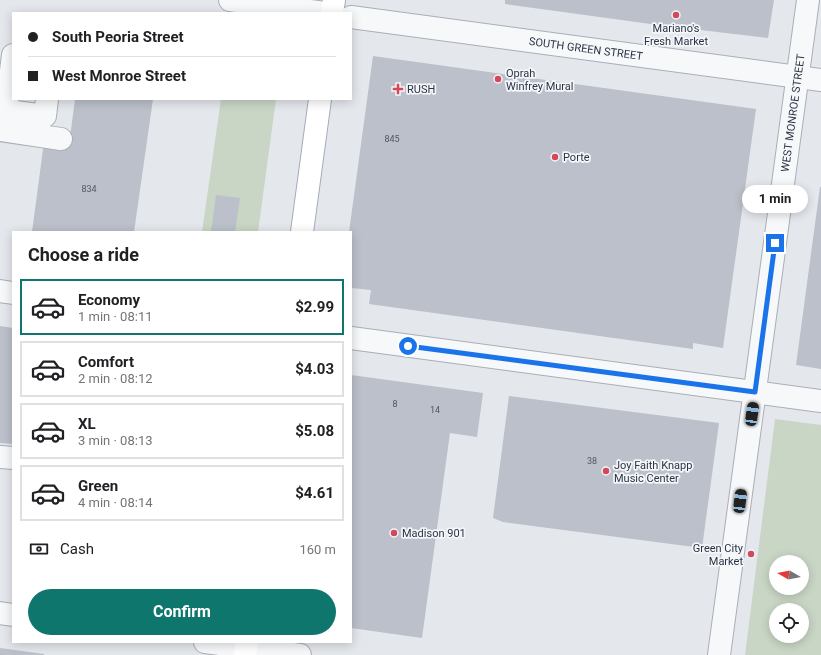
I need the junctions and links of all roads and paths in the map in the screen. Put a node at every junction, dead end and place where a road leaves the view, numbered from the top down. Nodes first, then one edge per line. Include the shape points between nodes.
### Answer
1 (230, 0) edge
2 (334, 0) edge
3 (808, 0) edge
4 (318, 12) edge
5 (332, 12) edge
6 (352, 16) edge
7 (12, 61) edge
8 (798, 77) junction
9 (821, 80) edge
10 (47, 100) edge
11 (320, 100) edge
12 (2, 117) edge
13 (61, 139) dead end
14 (302, 231) edge
15 (0, 292) edge
16 (12, 293) edge
17 (352, 338) edge
18 (755, 392) junction
19 (821, 401) edge
20 (0, 457) edge
21 (12, 458) edge
22 (0, 614) edge
23 (12, 615) edge
24 (212, 643) edge
25 (246, 648) edge
26 (300, 655) edge
27 (719, 655) edge

1 - 4 street
2 - 5 main road
3 - 8 street, WEST MONROE STREET
6 - 8 street, SOUTH GREEN STREET
7 - 12 street
8 - 9 street, SOUTH GREEN STREET
8 - 18 street, WEST MONROE STREET
10 - 12 street via 45,116
11 - 14 main road
12 - 13 street
15 - 16 street
17 - 18 street
18 - 19 street
18 - 27 street, WEST MONROE STREET
20 - 21 street
22 - 23 street
24 - 25 street
25 - 26 street

